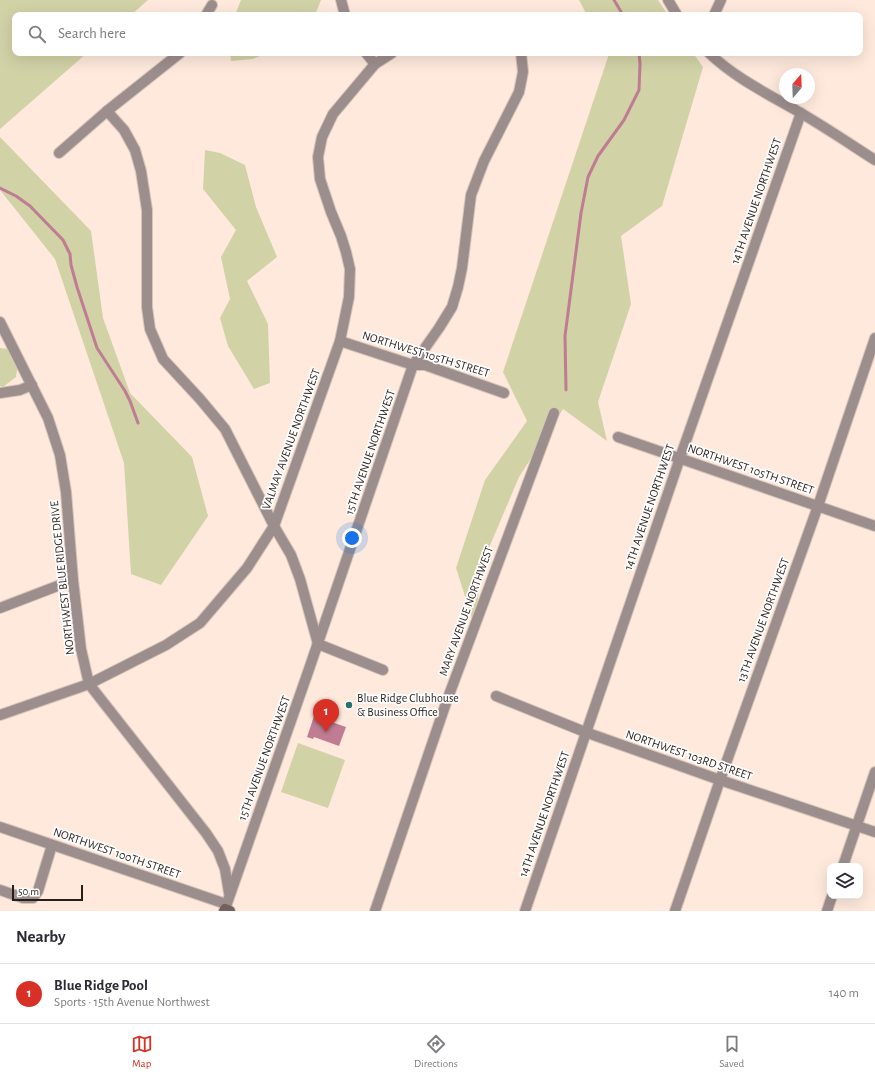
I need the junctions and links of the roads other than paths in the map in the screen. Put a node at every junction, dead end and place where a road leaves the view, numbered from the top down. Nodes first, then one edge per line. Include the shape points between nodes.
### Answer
1 (341, 0) edge
2 (668, 0) edge
3 (721, 0) edge
4 (212, 5) dead end
5 (208, 12) edge
6 (344, 12) edge
7 (675, 12) edge
8 (715, 12) edge
9 (176, 56) edge
10 (368, 56) edge
11 (387, 56) edge
12 (521, 56) edge
13 (712, 56) edge
14 (375, 64) junction
15 (107, 111) junction
16 (801, 113) junction
17 (59, 153) dead end
18 (875, 160) edge
19 (0, 322) edge
20 (3, 336) edge
21 (875, 338) edge
22 (340, 341) junction
23 (413, 364) junction
24 (32, 385) junction
25 (0, 392) edge
26 (504, 393) dead end
27 (554, 412) dead end
28 (618, 437) dead end
29 (680, 458) junction
30 (818, 506) junction
31 (274, 526) junction
32 (875, 526) edge
33 (73, 580) junction
34 (0, 608) edge
35 (318, 644) junction
36 (382, 670) dead end
37 (89, 684) junction
38 (496, 696) dead end
39 (0, 715) edge
40 (585, 732) junction
41 (875, 772) edge
42 (720, 780) junction
43 (857, 826) junction
44 (0, 827) edge
45 (875, 832) edge
46 (52, 845) junction
47 (844, 863) edge
48 (0, 890) edge
49 (831, 899) edge
50 (227, 906) edge
51 (375, 911) edge
52 (525, 911) edge
53 (675, 911) edge
54 (827, 911) edge

1 - 6 street
2 - 7 street
3 - 8 street
4 - 5 street
9 - 15 street
10 - 14 street
11 - 14 street, VALMAY AVENUE NORTHWEST
12 - 23 street, 15TH AVENUE NORTHWEST via 523,72 519,92 484,161 471,195 462,268 452,307
13 - 16 street via 740,78
14 - 22 street, VALMAY AVENUE NORTHWEST via 333,114 323,132 319,147 320,179 350,269 349,297
15 - 17 street
15 - 31 street via 124,130 135,150 142,171 147,210 146,307 150,329 163,359 225,429
16 - 18 street
16 - 29 street, 14TH AVENUE NORTHWEST
19 - 20 street, NORTHWEST BLUE RIDGE DRIVE
20 - 24 street, NORTHWEST BLUE RIDGE DRIVE
21 - 30 street, 13TH AVENUE NORTHWEST
22 - 23 street, NORTHWEST 105TH STREET
22 - 31 street, VALMAY AVENUE NORTHWEST
23 - 26 street, NORTHWEST 105TH STREET via 425,365
23 - 35 street, 15TH AVENUE NORTHWEST
24 - 25 street via 20,390
24 - 33 street, NORTHWEST BLUE RIDGE DRIVE via 48,418 60,455 66,492
27 - 51 street, MARY AVENUE NORTHWEST via 446,703
28 - 29 street, NORTHWEST 105TH STREET
29 - 30 street, NORTHWEST 105TH STREET
29 - 40 street, 14TH AVENUE NORTHWEST
30 - 32 street, NORTHWEST 105TH STREET
30 - 42 street, 13TH AVENUE NORTHWEST
31 - 35 street via 291,555 300,579
31 - 37 street, VALMAY AVENUE NORTHWEST via 247,568 200,623 166,645
33 - 34 street
33 - 37 street, NORTHWEST BLUE RIDGE DRIVE via 81,649
35 - 36 street
35 - 50 street, 15TH AVENUE NORTHWEST
37 - 39 street, VALMAY AVENUE NORTHWEST
37 - 50 street, NORTHWEST BLUE RIDGE DRIVE via 218,851 225,869
38 - 40 street, NORTHWEST 103RD STREET
40 - 42 street, NORTHWEST 103RD STREET
40 - 52 street, 14TH AVENUE NORTHWEST
41 - 43 street
42 - 43 street, NORTHWEST 103RD STREET
42 - 53 street, 13TH AVENUE NORTHWEST
43 - 45 street, NORTHWEST 103RD STREET
43 - 47 street
44 - 46 street, NORTHWEST 100TH STREET
46 - 48 street via 34,898 23,898
46 - 50 street, NORTHWEST 100TH STREET
49 - 54 street

